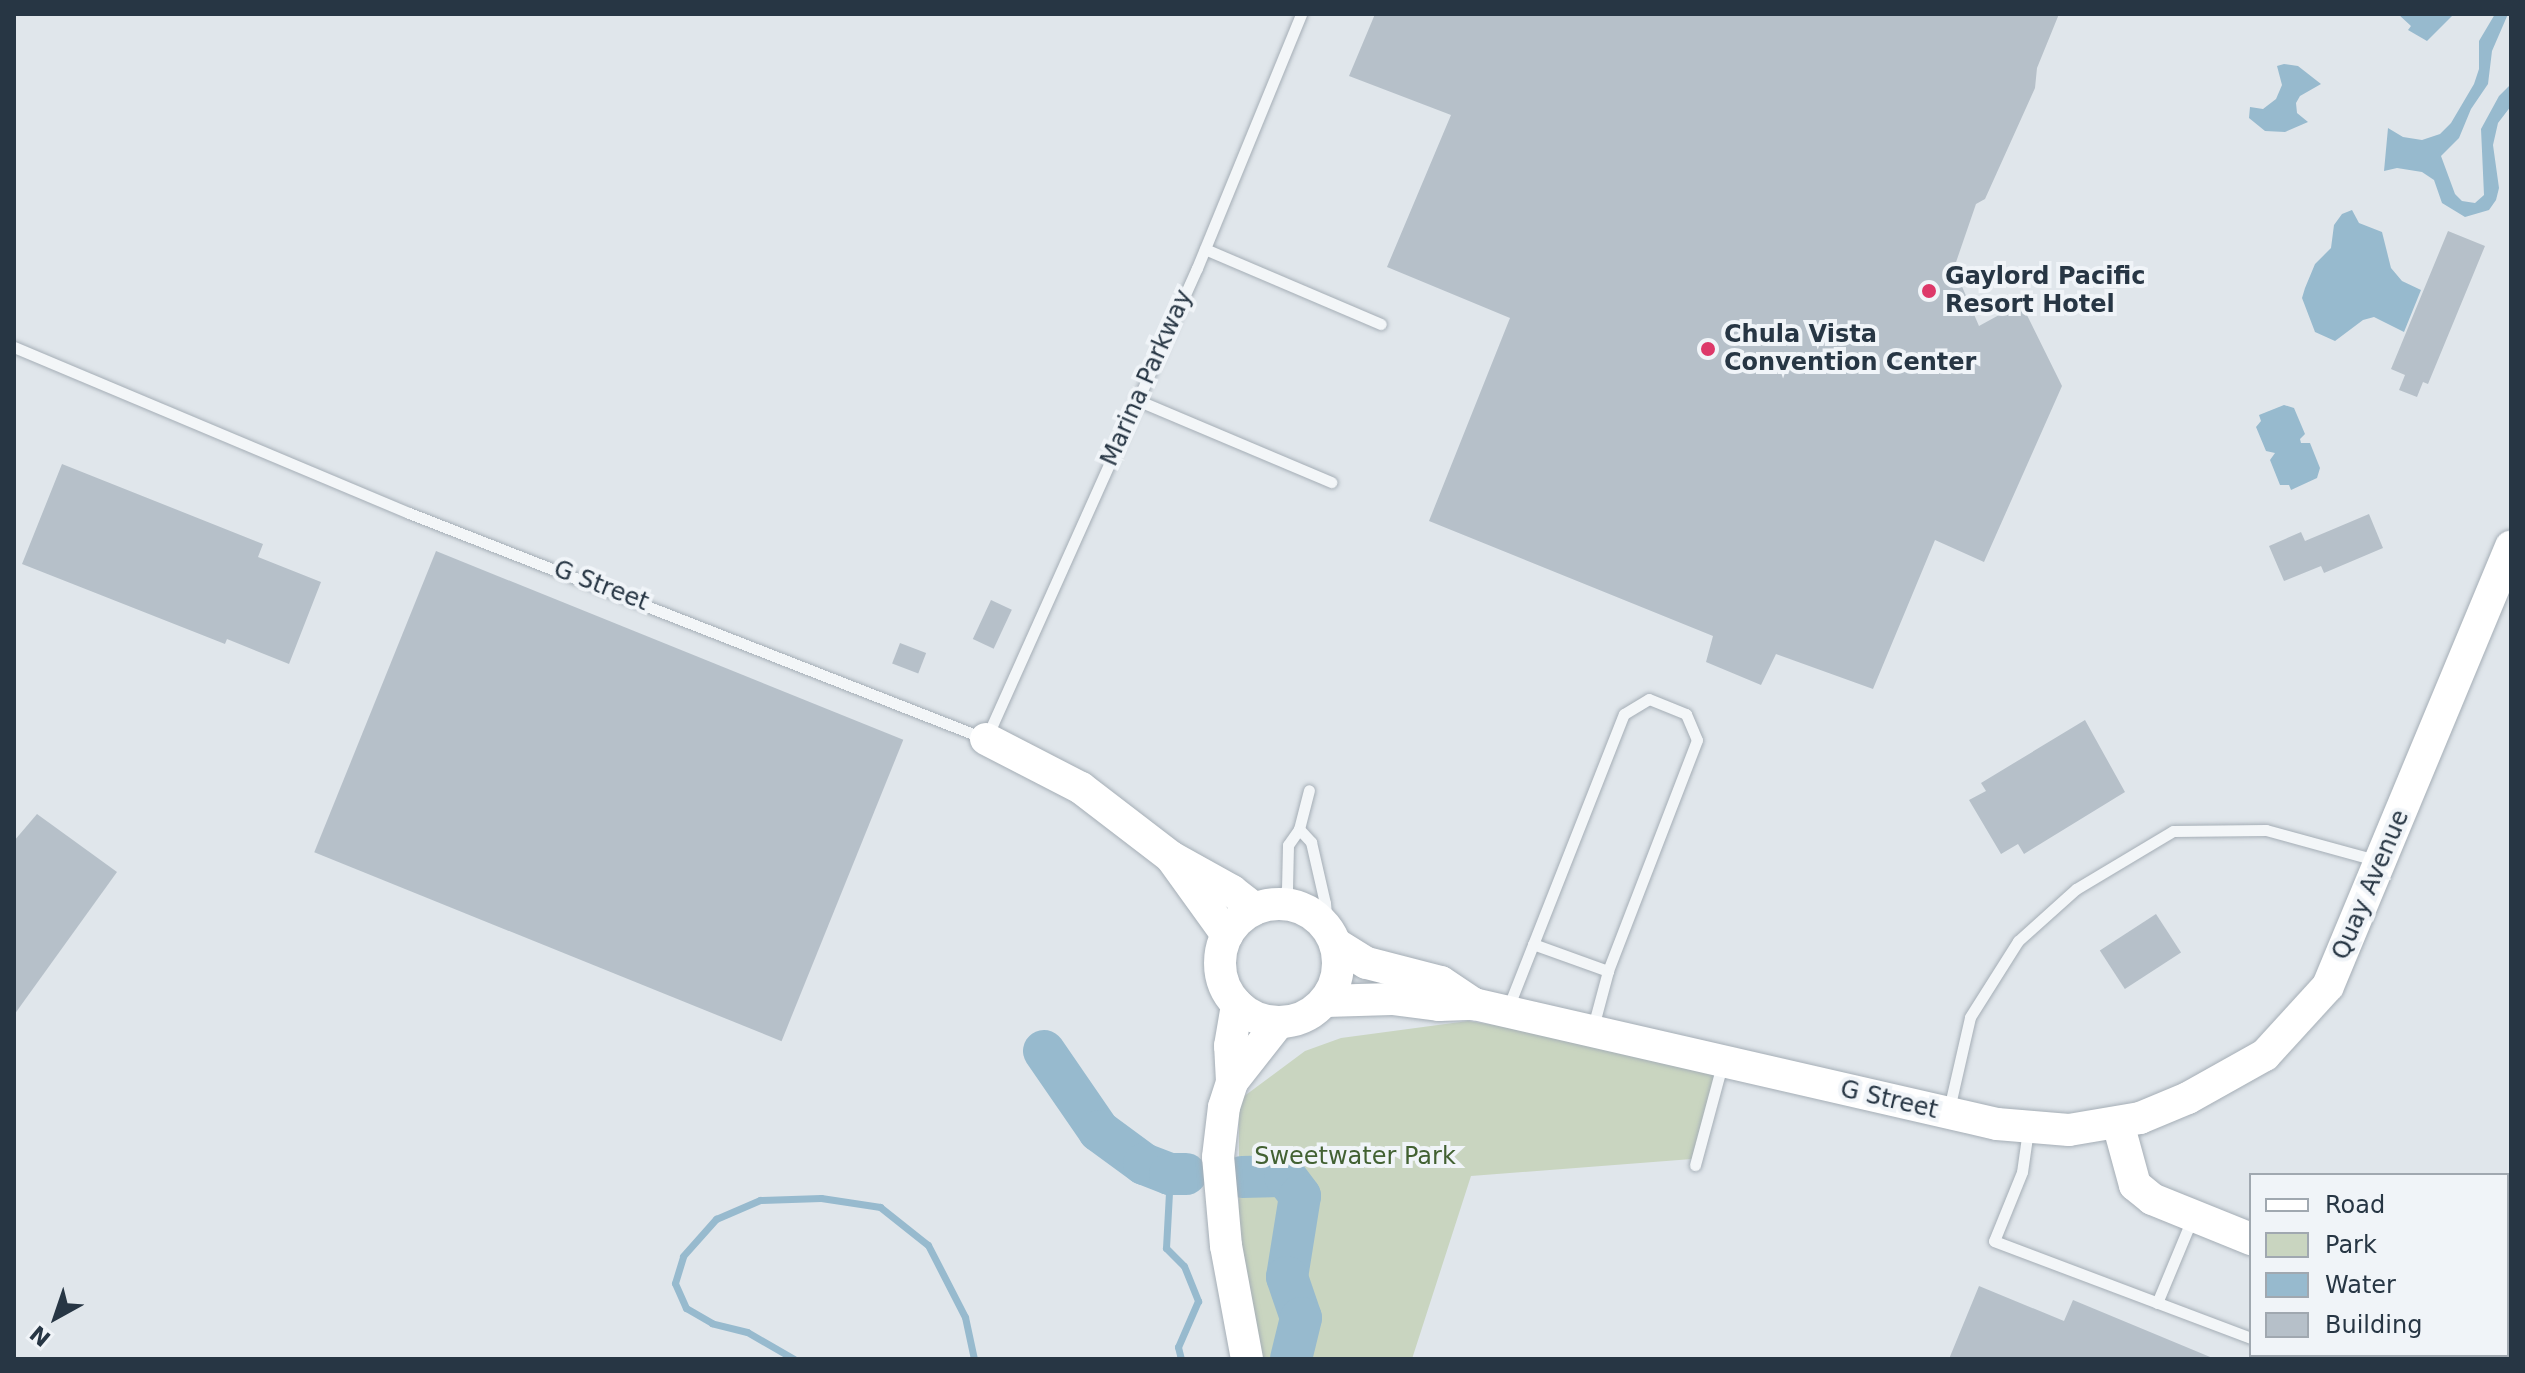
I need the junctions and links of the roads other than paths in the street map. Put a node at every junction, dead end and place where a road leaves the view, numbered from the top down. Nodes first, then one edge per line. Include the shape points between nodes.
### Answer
1 (1301, 14) edge
2 (1205, 249) junction
3 (1381, 324) dead end
4 (14, 347) edge
5 (1137, 400) junction
6 (1331, 482) dead end
7 (2511, 547) edge
8 (986, 739) junction
9 (1309, 790) dead end
10 (1299, 829) junction
11 (1171, 857) junction
12 (2383, 862) junction
13 (1264, 906) junction
14 (1227, 935) junction
15 (1331, 936) junction
16 (1533, 944) junction
17 (1608, 971) junction
18 (1326, 1001) junction
19 (1474, 1004) junction
20 (1237, 1005) junction
21 (1506, 1012) junction
22 (1279, 1022) junction
23 (1592, 1031) junction
24 (1723, 1062) junction
25 (1232, 1082) junction
26 (1948, 1114) junction
27 (2118, 1123) junction
28 (2028, 1126) junction
29 (1695, 1165) dead end
30 (2192, 1217) junction
31 (2249, 1238) edge
32 (2157, 1303) junction
33 (2249, 1337) edge
34 (1247, 1359) edge

1 - 2 lane, Marina Parkway
2 - 3 lane
2 - 5 lane, Marina Parkway
4 - 8 lane, G Street via 409,513
5 - 6 lane
5 - 8 lane, Marina Parkway
7 - 12 street, Quay Avenue
8 - 11 street, G Street via 1081,788
9 - 10 lane
10 - 13 lane via 1288,845 1287,889
10 - 15 lane via 1311,842
11 - 13 street, G Street
11 - 14 street, G Street
12 - 26 lane via 2266,830 2173,831 2076,889 2018,941 1970,1017
12 - 27 street, Quay Avenue via 2328,986 2265,1055 2188,1098
13 - 14 street via 1238,920
13 - 15 street via 1293,905 1312,913
14 - 20 street via 1220,973
15 - 18 street via 1339,964
15 - 19 street, G Street via 1367,963 1441,982
16 - 17 lane
16 - 17 lane via 1624,714 1649,699 1686,714 1697,740
16 - 21 lane
17 - 23 lane
18 - 19 street, G Street
18 - 22 street via 1311,1014
19 - 21 street, G Street
20 - 22 street via 1255,1018
20 - 25 street via 1230,1046
21 - 23 street, G Street
22 - 25 street
23 - 24 street, G Street
24 - 26 street, G Street
24 - 29 lane
25 - 34 street via 1218,1157 1226,1246
26 - 28 street, G Street
27 - 28 street, G Street via 2069,1130
27 - 30 street via 2135,1185
28 - 32 lane via 2022,1172 1994,1241
30 - 31 street
30 - 32 lane
32 - 33 lane

